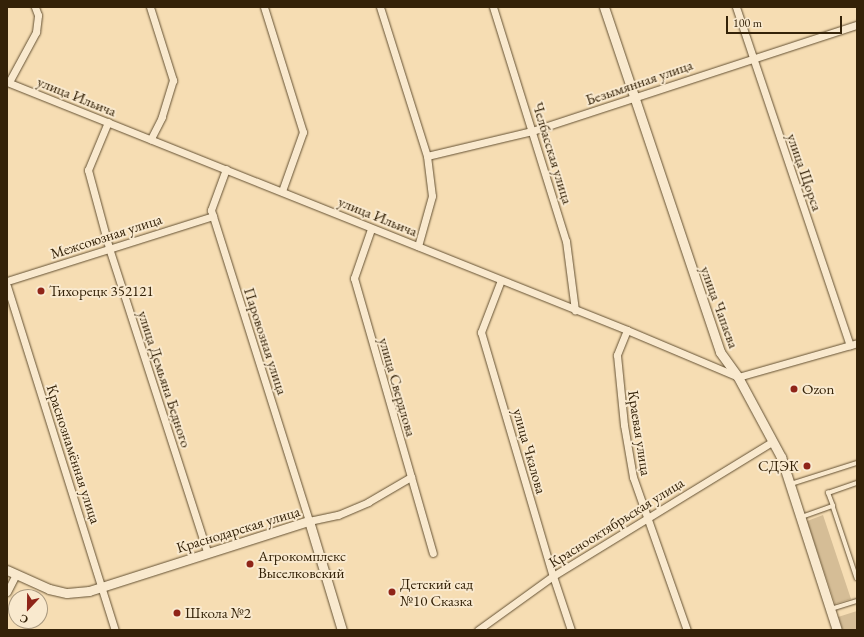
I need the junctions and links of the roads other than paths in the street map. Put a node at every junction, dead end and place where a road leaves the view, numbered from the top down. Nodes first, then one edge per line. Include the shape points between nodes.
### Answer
1 (35, 7) edge
2 (150, 7) edge
3 (264, 7) edge
4 (380, 7) edge
5 (493, 7) edge
6 (604, 7) edge
7 (736, 7) edge
8 (857, 25) edge
9 (752, 57) junction
10 (8, 82) edge
11 (633, 97) junction
12 (108, 122) junction
13 (532, 131) junction
14 (151, 139) junction
15 (427, 156) junction
16 (226, 169) junction
17 (282, 191) junction
18 (213, 216) junction
19 (371, 229) junction
20 (418, 246) junction
21 (109, 248) junction
22 (501, 280) junction
23 (7, 281) edge
24 (7, 286) edge
25 (574, 310) junction
26 (627, 330) junction
27 (853, 344) edge
28 (738, 377) junction
29 (772, 442) junction
30 (857, 463) edge
31 (411, 477) junction
32 (857, 482) edge
33 (791, 484) junction
34 (833, 506) junction
35 (802, 517) junction
36 (646, 518) junction
37 (309, 521) junction
38 (207, 552) junction
39 (433, 553) dead end
40 (7, 570) edge
41 (16, 574) junction
42 (553, 576) junction
43 (857, 578) edge
44 (102, 588) junction
45 (7, 592) edge
46 (857, 601) edge
47 (831, 610) junction
48 (115, 630) edge
49 (342, 630) edge
50 (478, 630) edge
51 (571, 630) edge
52 (687, 630) edge
53 (837, 630) edge

1 - 10 street via 38,15 36,32
2 - 14 street via 173,80 162,116
3 - 17 street via 303,132
4 - 15 street
5 - 13 street, Челбасская улица
6 - 11 main road, улица Чапаева
7 - 9 street, улица Щорса
8 - 9 street, Безымянная улица
9 - 11 street, Безымянная улица
9 - 27 street, улица Щорса
10 - 12 street, улица Ильича
11 - 13 street, Безымянная улица
11 - 28 main road, улица Чапаева via 720,352
12 - 14 street, улица Ильича
12 - 21 street, улица Демьяна Бедного via 88,170
13 - 15 street, Безымянная улица
13 - 25 street, Челбасская улица via 566,241
14 - 16 street, улица Ильича
15 - 20 street via 432,196
16 - 17 street, улица Ильича
16 - 18 street, Паровозная улица via 211,210
17 - 19 street, улица Ильича
18 - 21 street, Межсоюзная улица
18 - 37 street, Паровозная улица
19 - 20 street, улица Ильича
19 - 31 street, улица Свердлова via 354,278
20 - 22 street, улица Ильича
21 - 23 street, Межсоюзная улица
21 - 38 street, улица Демьяна Бедного
22 - 25 street, улица Ильича
22 - 42 street, улица Чкалова via 481,332
24 - 44 street, Краснознамённая улица
25 - 26 street, улица Ильича
26 - 28 street, улица Ильича
26 - 36 street, Краевая улица via 617,355 624,425 633,477
27 - 28 street
28 - 29 main road, улица Чапаева
29 - 33 main road, улица Чапаева
29 - 36 street, Краснооктябрьская улица
30 - 33 lane
31 - 37 street, Краснодарская улица via 368,502 338,515
31 - 39 street, улица Свердлова
32 - 34 lane via 828,493
33 - 35 main road, улица Чапаева
34 - 35 lane
34 - 43 lane
35 - 47 main road, улица Чапаева
36 - 42 street, Краснооктябрьская улица
36 - 52 street, Краевая улица
37 - 38 main road, Краснодарская улица
37 - 49 main road
38 - 44 main road, Краснодарская улица
40 - 41 main road
41 - 44 main road, Краснодарская улица via 49,589 67,593
41 - 45 street
42 - 50 street, Краснооктябрьская улица
42 - 51 street, улица Чкалова
44 - 48 street, Краснознамённая улица
46 - 47 lane
47 - 53 main road, улица Чапаева

